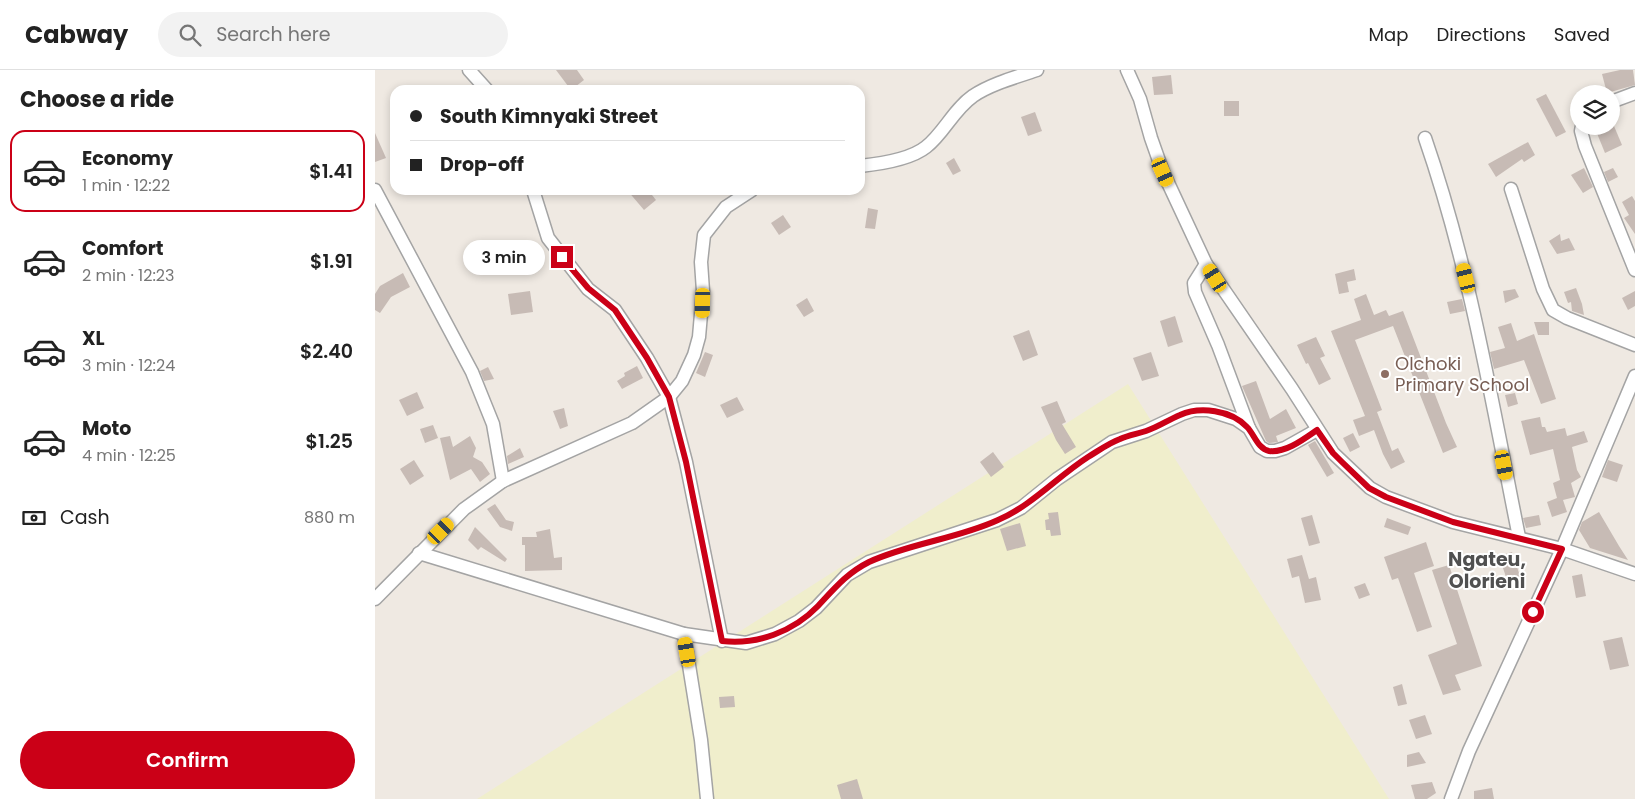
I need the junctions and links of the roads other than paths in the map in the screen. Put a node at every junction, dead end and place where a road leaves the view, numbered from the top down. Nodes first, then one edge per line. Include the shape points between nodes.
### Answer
1 (469, 70) edge
2 (1037, 70) edge
3 (1127, 70) edge
4 (482, 85) edge
5 (1635, 93) edge
6 (1620, 99) edge
7 (1583, 135) edge
8 (1425, 138) dead end
9 (865, 165) edge
10 (375, 190) edge
11 (1511, 190) dead end
12 (535, 195) edge
13 (744, 195) edge
14 (1206, 264) junction
15 (1635, 270) edge
16 (1635, 345) edge
17 (1635, 376) edge
18 (669, 397) junction
19 (1249, 428) junction
20 (1317, 430) junction
21 (503, 481) junction
22 (1519, 537) junction
23 (1562, 549) junction
24 (419, 553) junction
25 (1635, 574) edge
26 (375, 599) edge
27 (684, 634) junction
28 (722, 641) junction
29 (707, 799) edge
30 (1451, 799) edge

1 - 4 street
2 - 9 street via 974,96 958,108 926,147 907,156
3 - 14 street via 1141,98 1163,172
5 - 6 street
7 - 15 street
8 - 22 street via 1466,278
10 - 21 street via 472,372 493,424
11 - 16 street via 1553,310
12 - 18 street via 548,238 588,288 615,310
13 - 18 street via 726,207 704,235 699,337 682,381
14 - 19 street via 1194,283 1195,292
14 - 20 street
17 - 23 street
18 - 21 street via 632,423
18 - 28 street via 686,462
19 - 20 street via 1267,451 1297,443
19 - 28 street via 1224,414 1195,410 1120,439 1088,457 1006,516 860,567 808,614 775,634 746,643
20 - 22 street via 1333,453 1369,488 1453,522
21 - 24 street via 464,509
22 - 23 street
23 - 25 street
23 - 30 street via 1469,751
24 - 26 street
24 - 27 street
27 - 28 street
27 - 29 street

